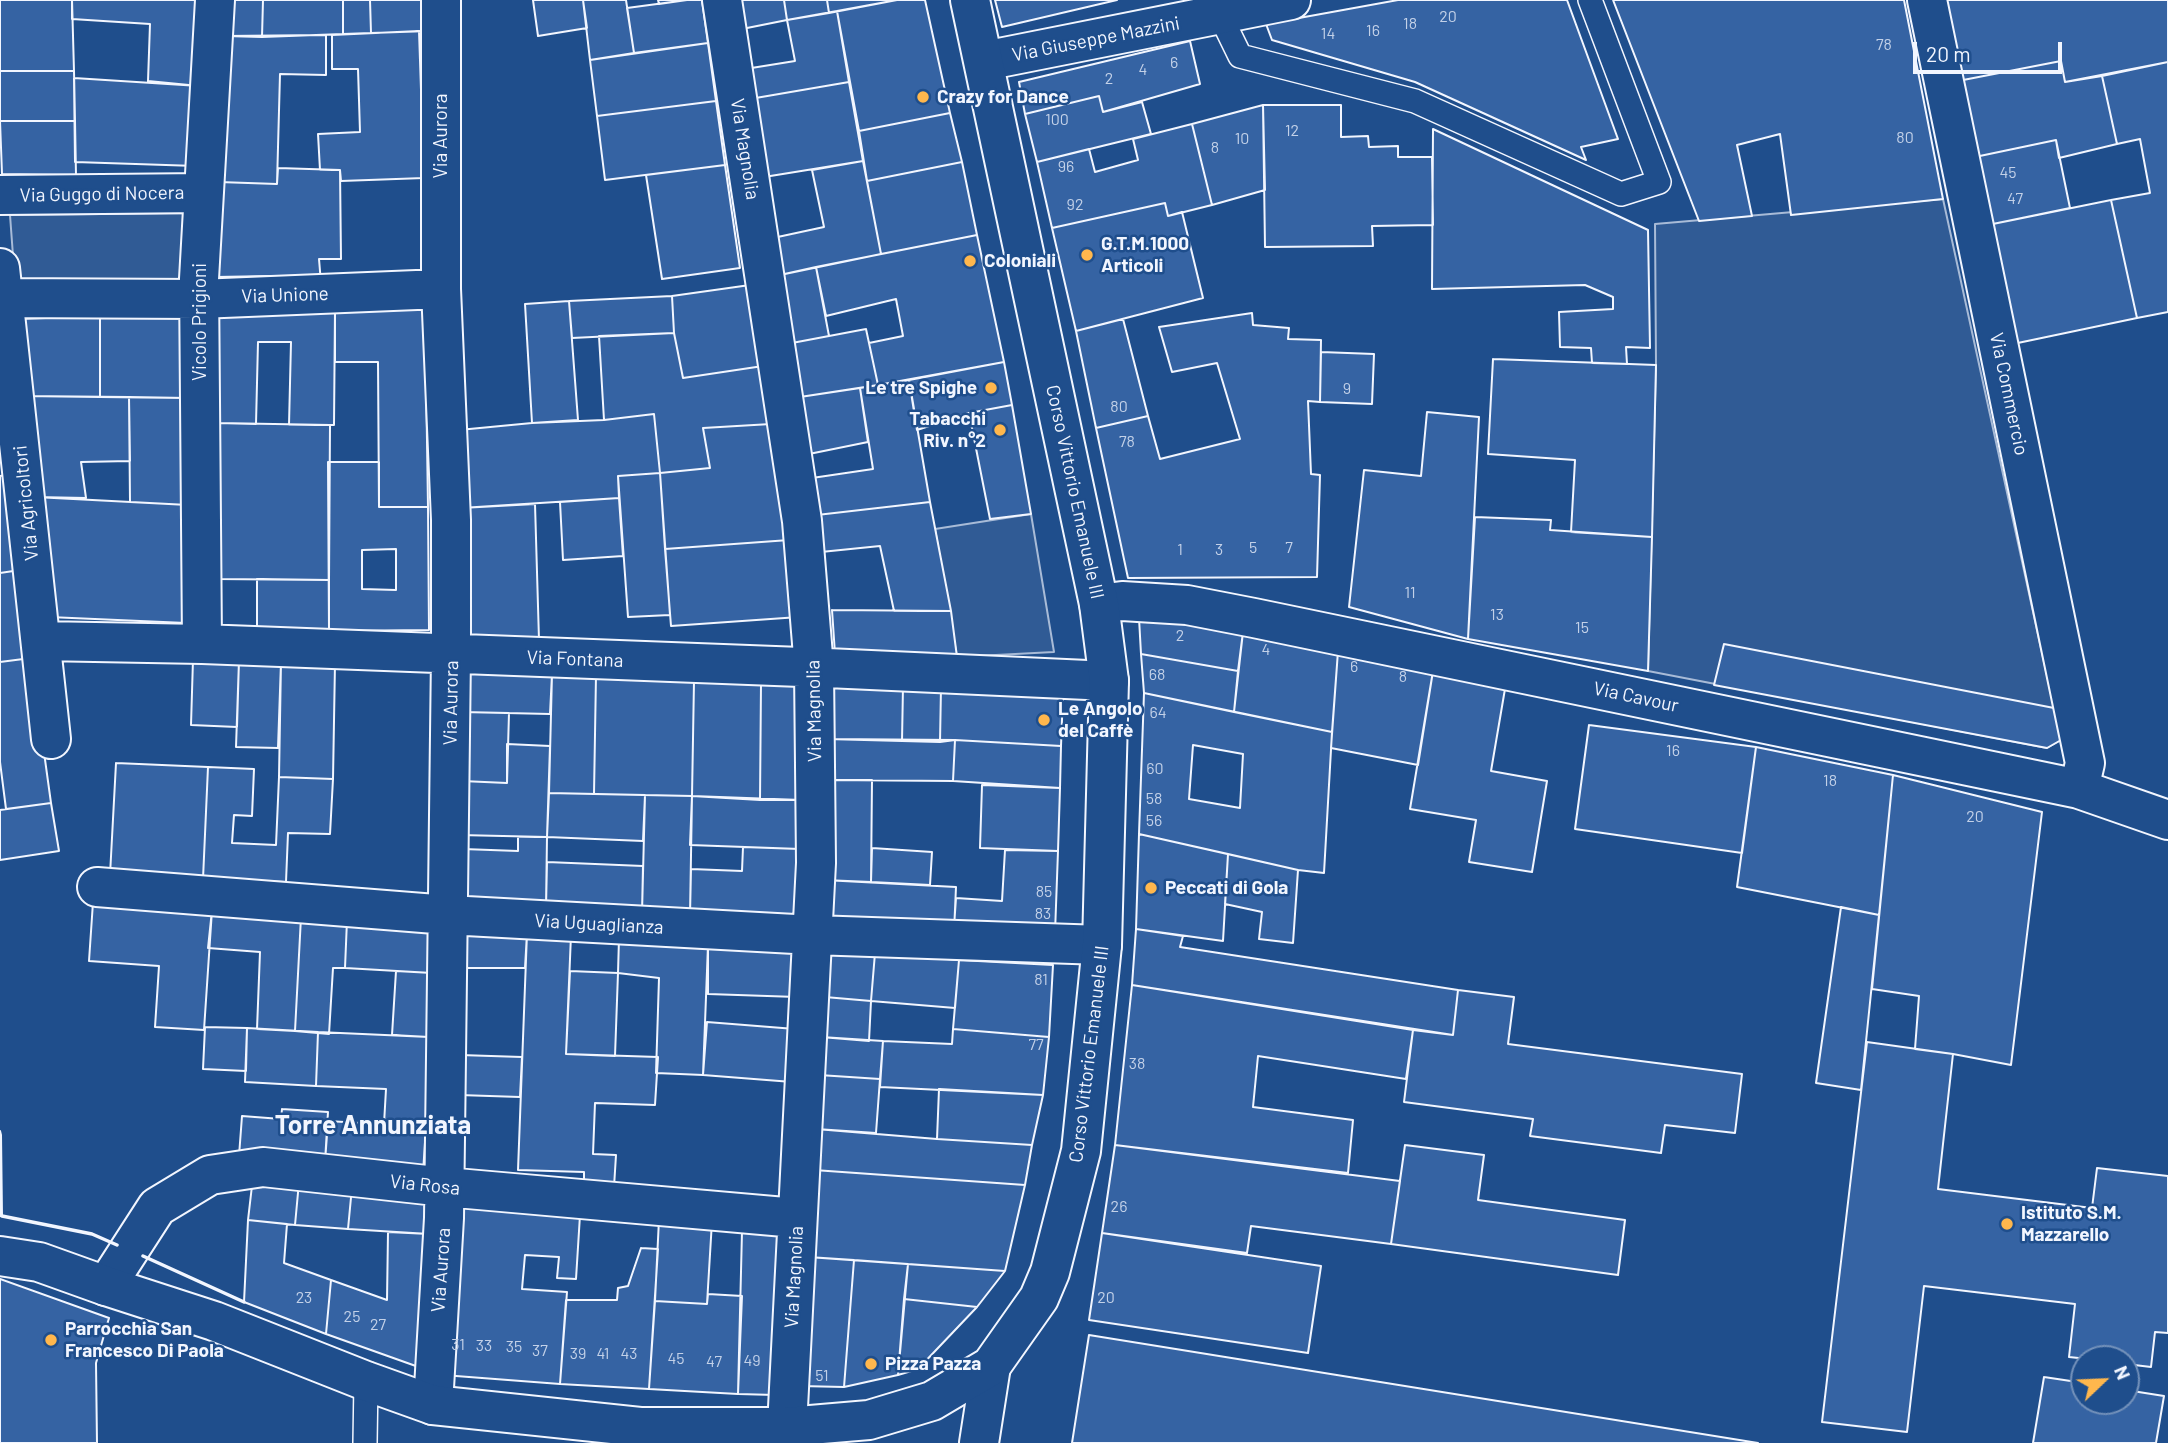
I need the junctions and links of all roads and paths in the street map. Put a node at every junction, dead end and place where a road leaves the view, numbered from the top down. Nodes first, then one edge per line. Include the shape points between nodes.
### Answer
1 (215, 0) edge
2 (441, 0) edge
3 (722, 0) edge
4 (970, 0) edge
5 (1291, 0) edge
6 (1590, 0) edge
7 (1927, 0) edge
8 (1220, 15) junction
9 (984, 61) junction
10 (204, 193) junction
11 (0, 195) edge
12 (2, 283) edge
13 (441, 289) junction
14 (200, 299) junction
15 (1099, 604) junction
16 (41, 641) junction
17 (202, 645) junction
18 (452, 654) junction
19 (814, 668) junction
20 (1109, 681) junction
21 (51, 738) dead end
22 (2079, 789) junction
23 (2168, 820) edge
24 (96, 887) dead end
25 (448, 915) junction
26 (813, 936) junction
27 (1102, 945) junction
28 (445, 1187) junction
29 (796, 1218) junction
30 (0, 1256) edge
31 (106, 1286) junction
32 (990, 1366) junction
33 (366, 1381) junction
34 (433, 1405) junction
35 (787, 1427) junction
36 (365, 1443) edge
37 (979, 1443) edge

1 - 10 street, Vicolo Prigioni
2 - 13 street, Via Aurora
3 - 19 street, Via Magnolia via 802,521
4 - 9 street, Corso Vittorio Emanuele III
5 - 8 street, Via Giuseppe Mazzini
6 - 8 lane via 1659,182 1621,194 1415,101 1240,56
7 - 22 street, Via Commercio via 2085,763
8 - 9 street, Via Giuseppe Mazzini
9 - 15 street, Corso Vittorio Emanuele III
10 - 11 street, Via Guggo di Nocera
10 - 14 street, Vicolo Prigioni
12 - 14 street, Via Unione
12 - 16 street, Via Agricoltori
13 - 14 street, Via Unione
13 - 18 street, Via Aurora
14 - 17 street, Vicolo Prigioni
15 - 20 street, Corso Vittorio Emanuele III
15 - 22 street, Via Cavour via 1186,605
16 - 17 street, Via Fontana
16 - 21 street, Via Agricoltori
17 - 18 street, Via Fontana
18 - 19 street, Via Fontana
18 - 25 street, Via Aurora
19 - 20 street, Via Fontana
19 - 26 street, Via Magnolia
20 - 27 street, Corso Vittorio Emanuele III
22 - 23 street, Via Cavour
24 - 25 street, Via Uguaglianza
25 - 26 street, Via Uguaglianza
25 - 28 street, Via Aurora
26 - 27 street, Via Uguaglianza
26 - 29 street, Via Magnolia
27 - 32 street, Corso Vittorio Emanuele III via 1081,1152 1050,1272 1039,1297
28 - 29 street, Via Rosa
28 - 31 street, Via Rosa via 263,1167 209,1175 158,1207
28 - 34 street, Via Aurora
29 - 35 street, Via Magnolia
30 - 31 street, Corso Vittorio Emanuele III via 39,1262
31 - 33 street, Corso Vittorio Emanuele III via 214,1321
32 - 35 street, Corso Vittorio Emanuele III via 919,1405 869,1420
32 - 37 street
33 - 34 street, Corso Vittorio Emanuele III
33 - 36 lane
34 - 35 street, Corso Vittorio Emanuele III via 640,1427

